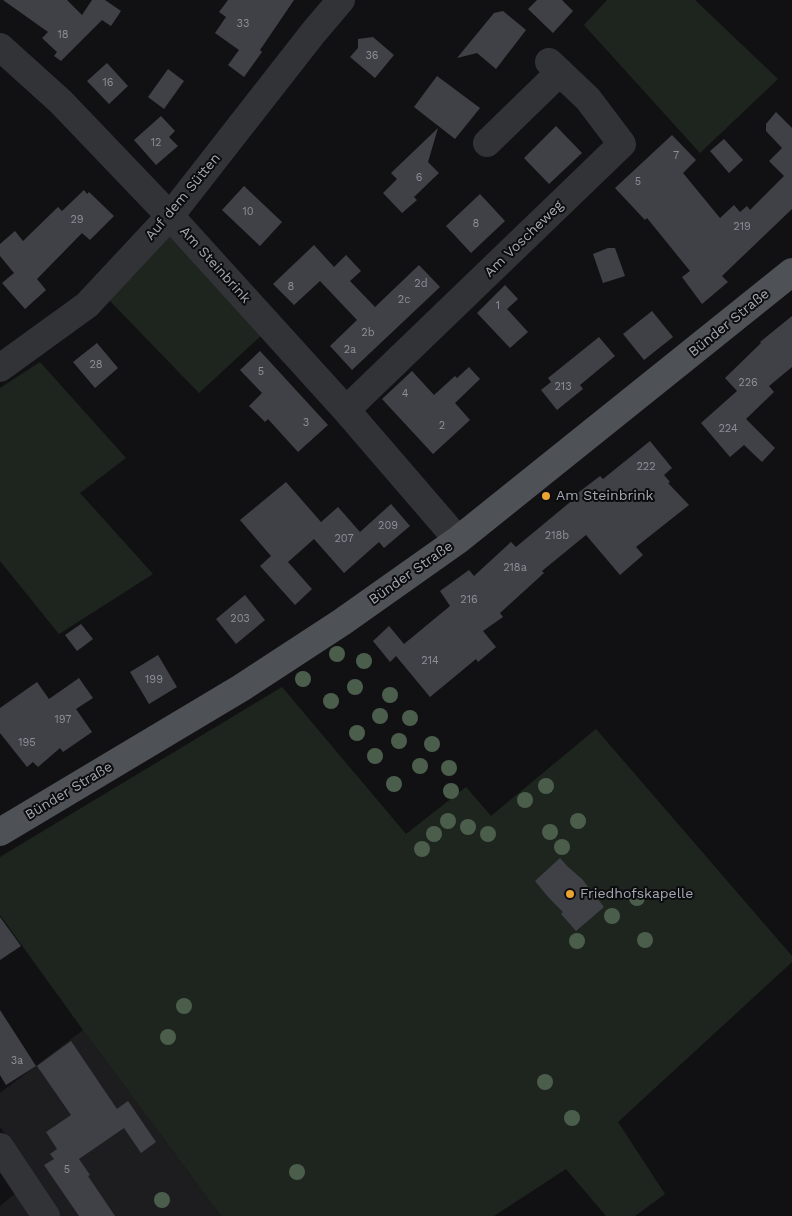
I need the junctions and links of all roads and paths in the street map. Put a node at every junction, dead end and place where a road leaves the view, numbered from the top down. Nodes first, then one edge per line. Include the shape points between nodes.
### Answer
1 (341, 0) edge
2 (0, 47) edge
3 (487, 143) dead end
4 (170, 216) junction
5 (792, 272) edge
6 (0, 368) edge
7 (346, 410) junction
8 (458, 540) junction
9 (0, 832) edge
10 (0, 1147) edge
11 (46, 1216) edge

1 - 4 street, Auf dem Sütten
2 - 4 street, Am Steinbrink via 61,102
3 - 7 street, Am Voscheweg via 554,67 588,99 622,144
4 - 6 street, Auf dem Sütten via 87,305
4 - 7 street, Am Steinbrink
5 - 8 main road, Bünder Straße
7 - 8 street, Am Steinbrink
8 - 9 main road, Bünder Straße via 241,688
10 - 11 street

